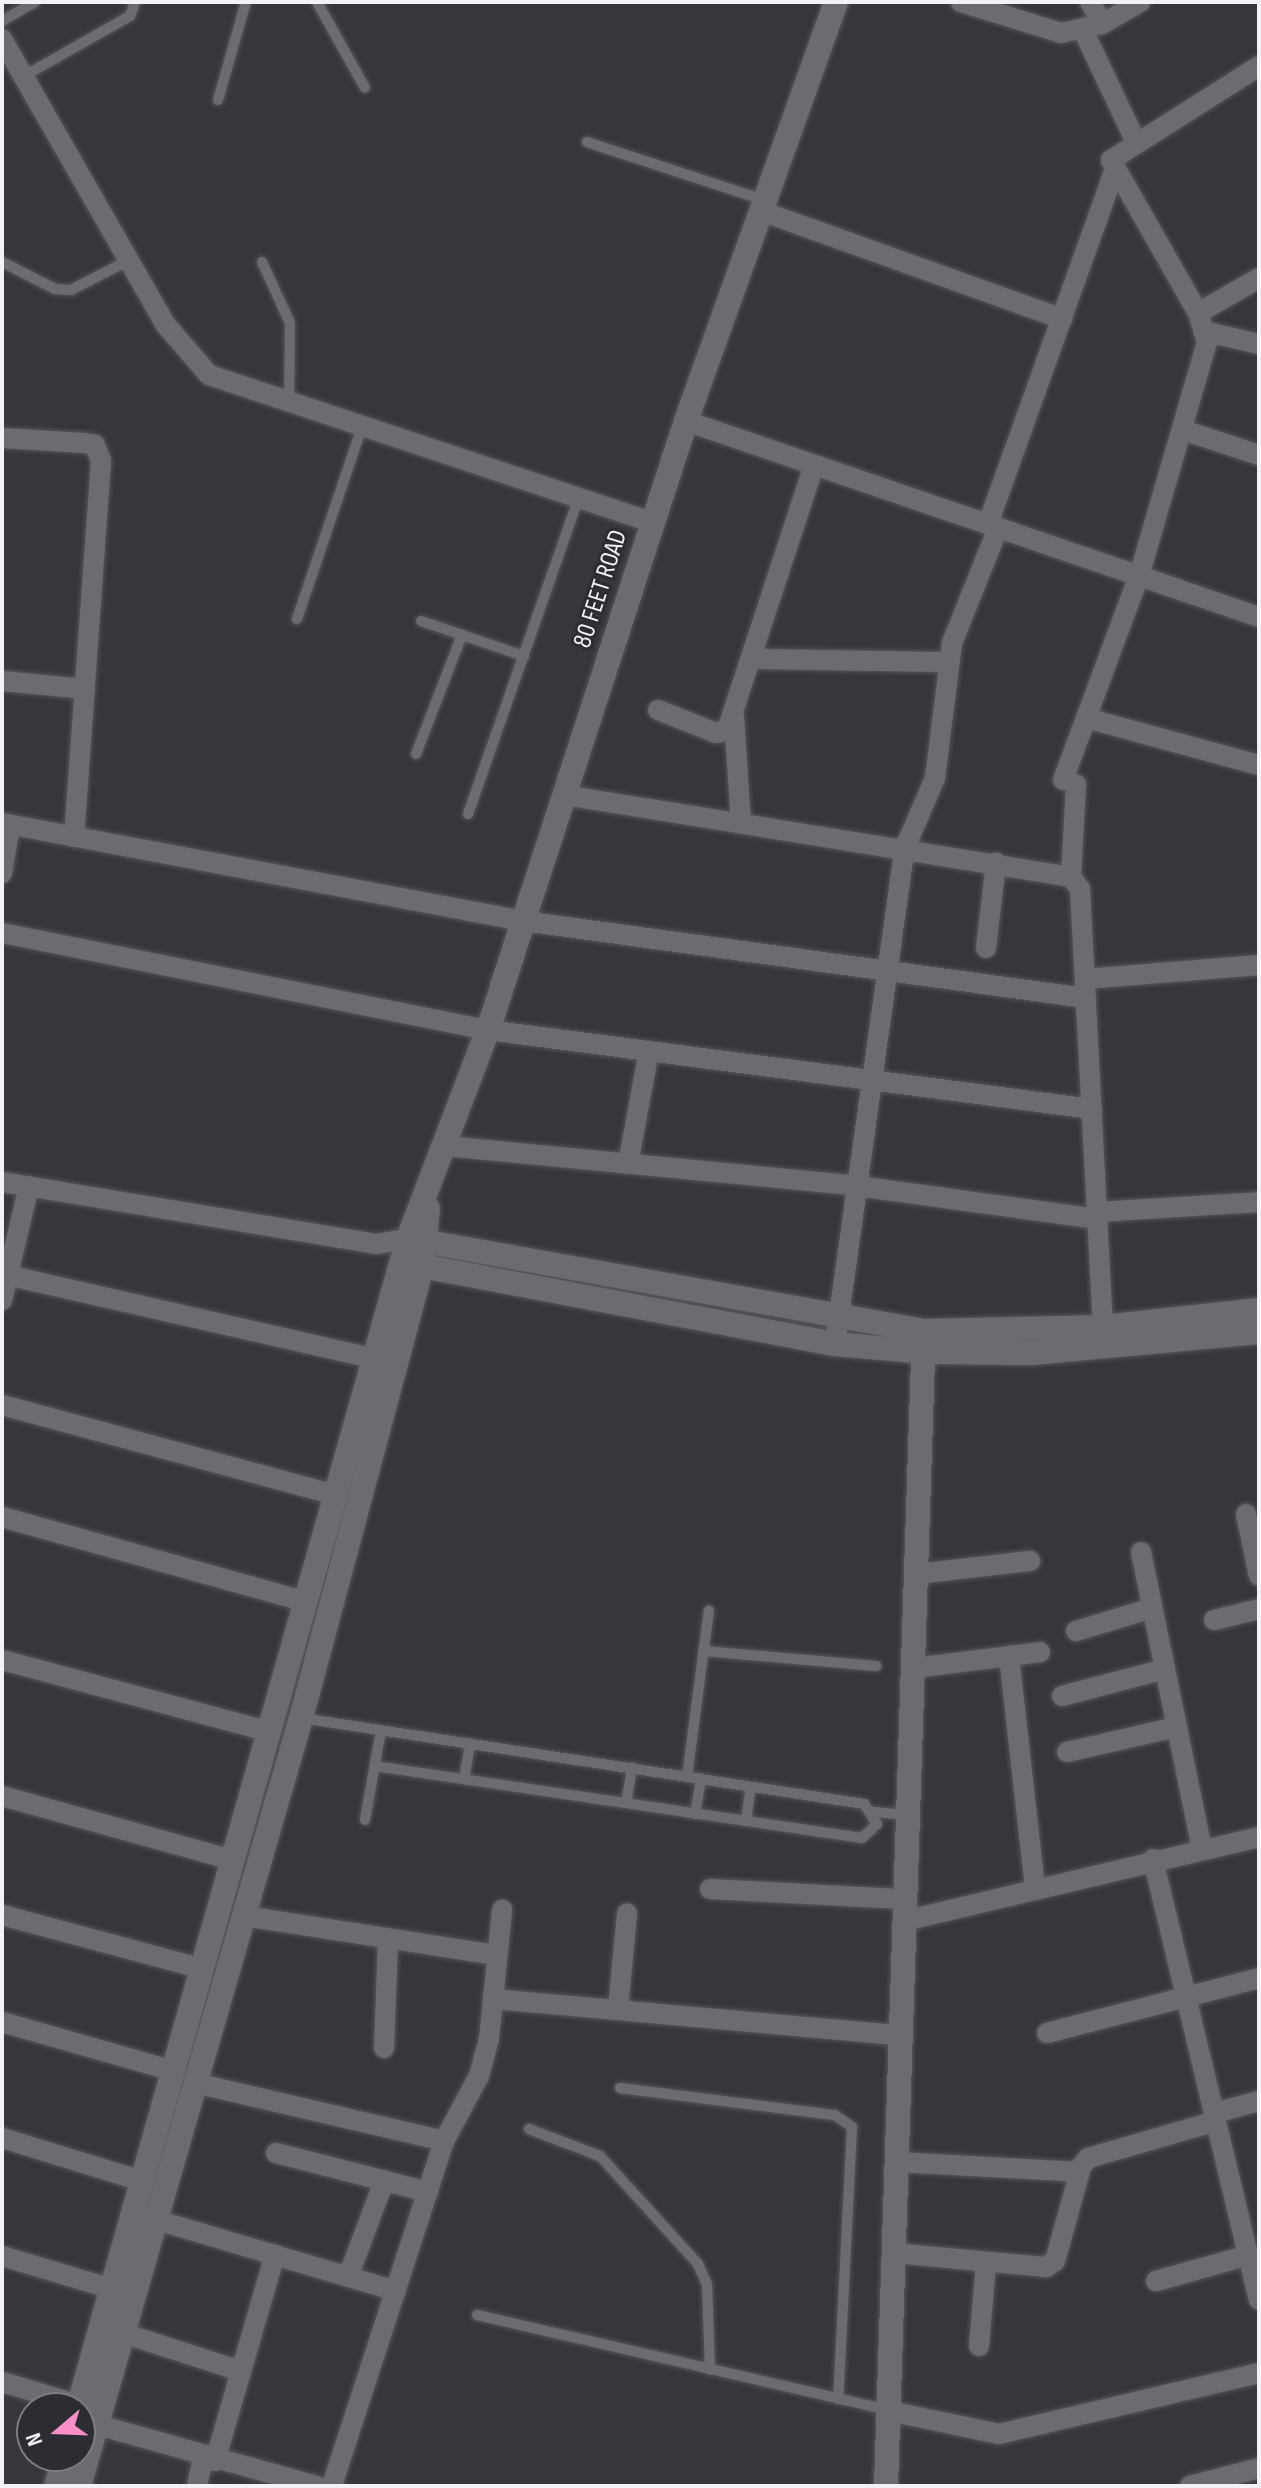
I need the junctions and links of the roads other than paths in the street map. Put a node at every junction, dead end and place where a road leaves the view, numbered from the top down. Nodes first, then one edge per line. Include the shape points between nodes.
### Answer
1 (35, 2) edge
2 (135, 2) edge
3 (246, 2) edge
4 (317, 2) edge
5 (836, 2) edge
6 (961, 2) edge
7 (1090, 2) edge
8 (1140, 2) edge
9 (2, 21) edge
10 (1093, 27) junction
11 (2, 39) edge
12 (1259, 66) edge
13 (24, 76) junction
14 (365, 88) dead end
15 (218, 100) dead end
16 (1135, 140) junction
17 (587, 142) dead end
18 (1114, 173) junction
19 (763, 206) junction
20 (129, 260) junction
21 (2, 262) edge
22 (262, 262) dead end
23 (1259, 278) edge
24 (1062, 319) junction
25 (1200, 322) junction
26 (1259, 344) edge
27 (289, 403) junction
28 (686, 421) junction
29 (362, 427) junction
30 (1183, 430) junction
31 (2, 438) edge
32 (1259, 455) edge
33 (814, 465) junction
34 (579, 497) junction
35 (652, 522) junction
36 (993, 526) junction
37 (1139, 576) junction
38 (1259, 617) edge
39 (297, 619) dead end
40 (421, 621) dead end
41 (462, 635) junction
42 (524, 656) junction
43 (751, 659) junction
44 (947, 662) junction
45 (2, 681) edge
46 (85, 689) junction
47 (658, 710) dead end
48 (733, 714) junction
49 (1086, 718) junction
50 (416, 754) dead end
51 (1259, 765) edge
52 (564, 795) junction
53 (468, 814) dead end
54 (6, 824) edge
55 (741, 824) junction
56 (74, 837) junction
57 (904, 850) junction
58 (996, 863) junction
59 (2, 873) edge
60 (1071, 877) junction
61 (523, 921) junction
62 (2, 933) edge
63 (986, 948) dead end
64 (1259, 965) edge
65 (888, 967) junction
66 (1085, 989) junction
67 (488, 1030) junction
68 (649, 1051) junction
69 (872, 1079) junction
70 (1092, 1109) junction
71 (445, 1146) junction
72 (628, 1164) junction
73 (2, 1182) edge
74 (29, 1186) junction
75 (857, 1186) junction
76 (1259, 1202) edge
77 (1097, 1216) junction
78 (415, 1252) junction
79 (6, 1274) edge
80 (2, 1300) edge
81 (1259, 1310) edge
82 (838, 1318) junction
83 (1259, 1332) edge
84 (1104, 1338) junction
85 (924, 1342) junction
86 (835, 1344) junction
87 (373, 1358) junction
88 (2, 1405) edge
89 (336, 1495) junction
90 (1246, 1514) dead end
91 (2, 1517) edge
92 (1141, 1552) dead end
93 (1030, 1561) dead end
94 (1258, 1566) edge
95 (917, 1574) junction
96 (306, 1602) junction
97 (1152, 1608) junction
98 (1259, 1609) edge
99 (709, 1610) dead end
100 (1214, 1620) dead end
101 (1076, 1631) dead end
102 (703, 1651) junction
103 (1040, 1652) dead end
104 (1009, 1656) junction
105 (2, 1660) edge
106 (876, 1666) dead end
107 (914, 1668) junction
108 (1165, 1669) junction
109 (1062, 1696) dead end
110 (301, 1718) junction
111 (1176, 1727) junction
112 (381, 1730) junction
113 (270, 1732) junction
114 (470, 1744) junction
115 (1067, 1752) dead end
116 (375, 1766) junction
117 (632, 1768) junction
118 (687, 1777) junction
119 (464, 1779) junction
120 (701, 1779) junction
121 (751, 1787) junction
122 (2, 1796) edge
123 (626, 1803) junction
124 (874, 1812) junction
125 (695, 1814) junction
126 (907, 1815) junction
127 (365, 1820) dead end
128 (746, 1821) junction
129 (1259, 1837) edge
130 (1202, 1849) junction
131 (1153, 1859) junction
132 (233, 1860) junction
133 (710, 1889) dead end
134 (1035, 1889) junction
135 (502, 1910) dead end
136 (904, 1910) junction
137 (627, 1913) dead end
138 (2, 1915) edge
139 (244, 1916) junction
140 (388, 1939) junction
141 (497, 1955) junction
142 (203, 1969) junction
143 (1259, 1978) edge
144 (1186, 1996) junction
145 (493, 1999) junction
146 (618, 2009) junction
147 (2, 2022) edge
148 (1047, 2033) dead end
149 (900, 2035) junction
150 (384, 2048) dead end
151 (174, 2071) junction
152 (195, 2083) junction
153 (620, 2088) dead end
154 (1259, 2101) edge
155 (1215, 2117) junction
156 (529, 2129) dead end
157 (2, 2138) edge
158 (444, 2141) junction
159 (276, 2153) dead end
160 (897, 2162) junction
161 (1079, 2172) junction
162 (142, 2181) junction
163 (384, 2181) junction
164 (428, 2192) junction
165 (145, 2216) junction
166 (894, 2253) junction
167 (275, 2255) junction
168 (1249, 2255) junction
169 (2, 2256) edge
170 (986, 2262) junction
171 (348, 2277) junction
172 (1156, 2281) dead end
173 (112, 2289) junction
174 (396, 2291) junction
175 (1259, 2299) edge
176 (477, 2315) dead end
177 (123, 2333) junction
178 (979, 2346) dead end
179 (710, 2370) junction
180 (241, 2371) junction
181 (1259, 2373) edge
182 (2, 2382) edge
183 (27, 2392) edge
184 (89, 2392) edge
185 (95, 2392) edge
186 (838, 2399) junction
187 (889, 2411) junction
188 (96, 2419) edge
189 (209, 2460) junction
190 (1259, 2468) edge
191 (197, 2486) edge
192 (317, 2486) edge
193 (332, 2486) edge
194 (886, 2486) edge
195 (1190, 2486) edge

1 - 9 lane
2 - 13 lane via 130,16
3 - 15 lane
4 - 14 lane
5 - 19 main road, 80 FEET ROAD
6 - 10 street via 1040,29
7 - 10 street
8 - 10 street
10 - 16 street
11 - 13 street
12 - 16 street
13 - 20 street
16 - 18 street via 1117,151
17 - 19 lane
18 - 24 street
18 - 25 street
19 - 24 street
19 - 28 main road, 80 FEET ROAD
20 - 21 lane via 71,290 35,281
20 - 27 street via 191,359 219,379
22 - 27 lane via 290,323
23 - 25 street
24 - 36 street
25 - 26 street
25 - 30 street via 1204,359
27 - 29 street
28 - 33 street
28 - 35 main road, 80 FEET ROAD
29 - 34 street
29 - 39 lane
30 - 32 street
30 - 37 street
31 - 46 street via 85,443 99,451
33 - 36 street
33 - 43 street
34 - 35 street
34 - 42 lane
35 - 52 main road, 80 FEET ROAD
36 - 37 street
36 - 44 street
37 - 38 street
37 - 49 street
40 - 41 lane
41 - 42 lane
41 - 50 lane
42 - 53 lane
43 - 44 street
43 - 48 street
44 - 57 street via 935,778
45 - 46 street
46 - 56 street
47 - 48 street via 716,733 727,730
48 - 55 street
49 - 51 street
49 - 60 street via 1069,782
52 - 55 street
52 - 61 main road, 80 FEET ROAD
54 - 56 street
54 - 59 street
55 - 57 street
56 - 61 street
57 - 58 street
57 - 65 street
58 - 60 street
58 - 63 street
60 - 66 street via 1080,889
61 - 65 street
61 - 67 main road, 80 FEET ROAD
62 - 67 street
64 - 66 street
65 - 66 street
65 - 69 street
66 - 70 street
67 - 68 street
67 - 71 main road, 80 FEET ROAD
68 - 69 street
68 - 72 street
69 - 70 street
69 - 75 street
70 - 77 street
71 - 72 street
71 - 78 main road, 80 FEET ROAD
72 - 75 street
73 - 74 street
74 - 78 street
74 - 79 street
75 - 77 street
75 - 82 street
76 - 77 street
77 - 84 street
78 - 82 main road
78 - 86 main road
78 - 87 main road
78 - 110 main road
79 - 80 street
79 - 87 street
81 - 84 main road
82 - 85 main road
82 - 86 street
83 - 84 main road
84 - 85 main road
85 - 86 main road
85 - 95 main road
87 - 89 main road
88 - 89 street
89 - 96 main road
90 - 94 street
91 - 96 street
92 - 97 street
93 - 95 street
95 - 107 main road
96 - 113 main road
97 - 101 street
97 - 108 street
98 - 100 street
99 - 102 lane
102 - 106 lane
102 - 118 lane
103 - 104 street
104 - 107 street
104 - 134 street
105 - 113 street
107 - 126 main road
108 - 109 street
108 - 111 street
110 - 112 lane
110 - 139 main road
111 - 115 street
111 - 130 street
112 - 114 lane
112 - 116 lane
113 - 132 main road
114 - 117 lane
114 - 119 lane
116 - 119 lane
116 - 127 lane
117 - 118 lane
117 - 123 lane
118 - 120 lane
119 - 123 lane
120 - 121 lane
120 - 125 lane
121 - 124 lane via 864,1804
121 - 128 lane
122 - 132 street
123 - 125 lane
124 - 126 lane
124 - 128 lane via 877,1824 862,1838
125 - 128 lane
126 - 136 main road
129 - 130 street
130 - 131 street
131 - 134 street
131 - 144 street
132 - 142 main road
133 - 136 street
134 - 136 street
135 - 141 street
136 - 149 main road
137 - 146 street
138 - 142 street
139 - 140 street
139 - 152 main road
140 - 141 street
140 - 150 street
141 - 145 street
142 - 151 main road
143 - 144 street
144 - 148 street
144 - 155 street
145 - 146 street
145 - 158 street via 479,2076
146 - 149 street
147 - 151 street
149 - 160 main road
151 - 162 main road
152 - 158 street
152 - 165 main road
153 - 186 lane via 835,2115 852,2127
154 - 155 street
155 - 161 street via 1098,2153
155 - 168 street
156 - 179 lane via 600,2156 698,2264 707,2284
157 - 162 street
158 - 164 street
159 - 163 street
160 - 161 street
160 - 166 main road
161 - 170 street via 1055,2261 1035,2268
162 - 165 main road
163 - 164 street
163 - 171 street
164 - 174 street
165 - 167 street
165 - 173 main road
165 - 177 main road
166 - 170 street
166 - 187 main road
167 - 171 street
167 - 180 street
168 - 172 street
168 - 175 street
169 - 173 street
170 - 178 street
171 - 174 street
173 - 184 main road
174 - 193 street
176 - 179 lane
177 - 180 street
177 - 185 main road
179 - 186 lane
180 - 189 street
181 - 187 street via 999,2434
182 - 183 street
186 - 187 lane
187 - 194 main road
188 - 189 street
189 - 191 street
189 - 192 street
190 - 195 street

